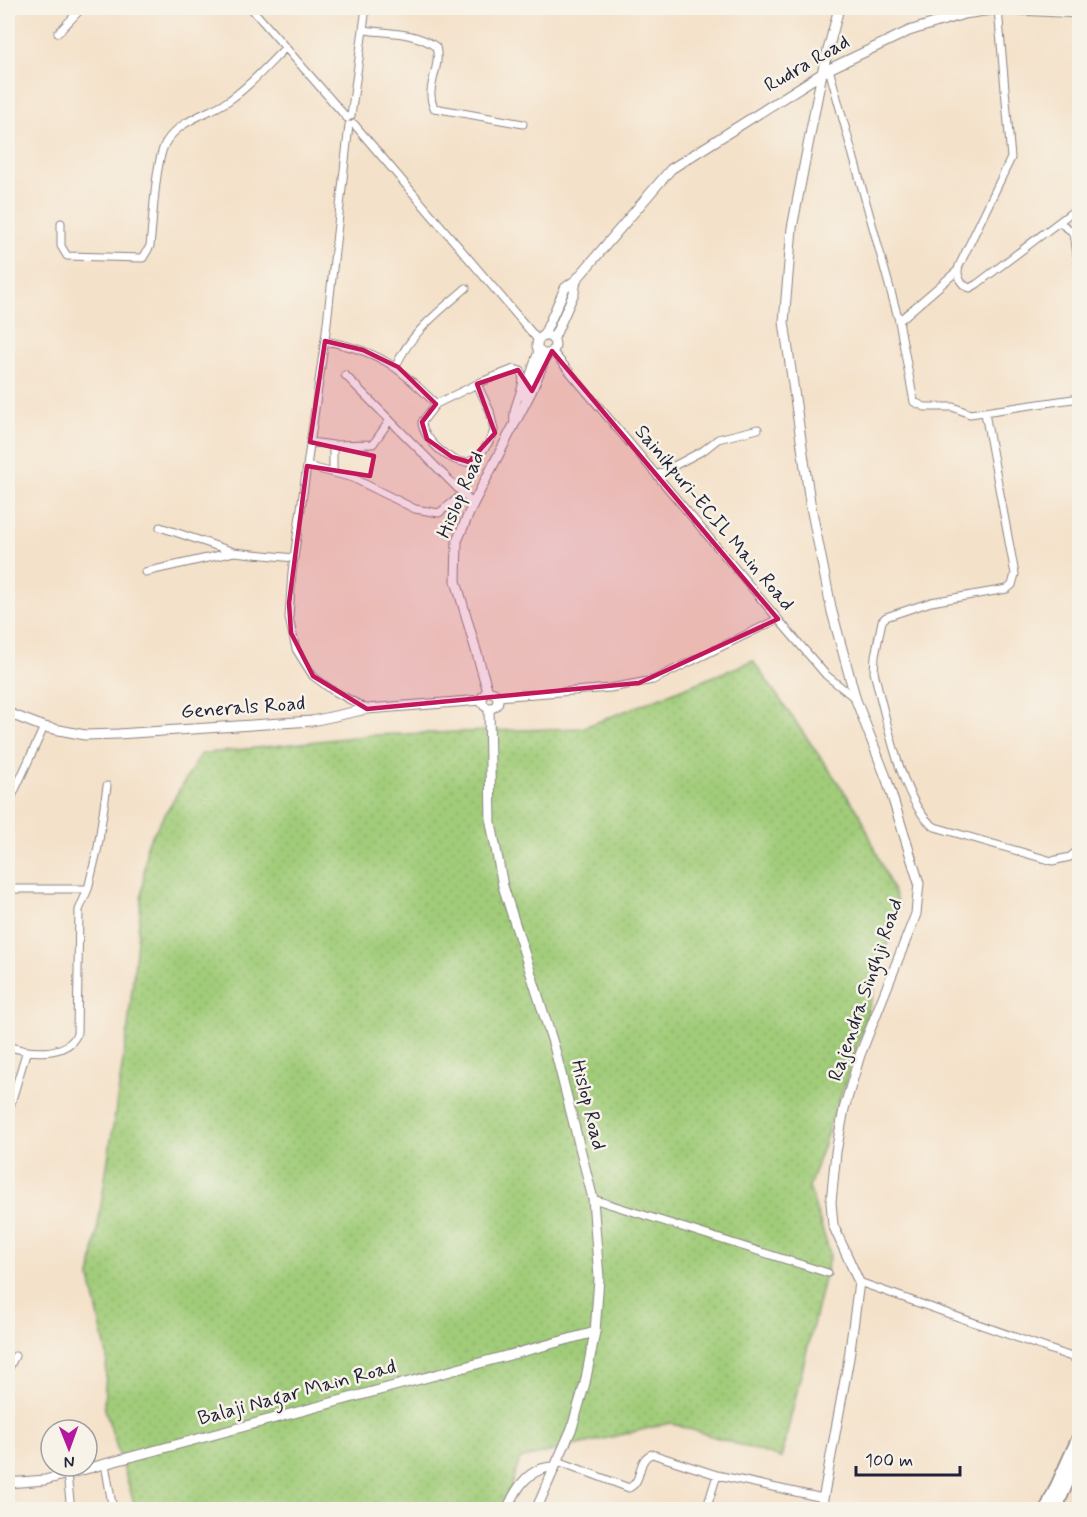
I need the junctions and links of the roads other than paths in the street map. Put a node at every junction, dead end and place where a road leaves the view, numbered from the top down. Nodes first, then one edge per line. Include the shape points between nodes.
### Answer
1 (82, 8) edge
2 (251, 8) edge
3 (366, 8) edge
4 (839, 8) edge
5 (998, 9) junction
6 (1080, 13) edge
7 (364, 30) junction
8 (58, 33) dead end
9 (285, 48) junction
10 (826, 71) junction
11 (350, 121) junction
12 (523, 124) dead end
13 (1080, 206) edge
14 (1080, 218) edge
15 (1059, 222) junction
16 (61, 223) dead end
17 (1074, 233) junction
18 (957, 272) junction
19 (1080, 276) edge
20 (576, 280) junction
21 (466, 288) dead end
22 (899, 321) junction
23 (541, 338) junction
24 (553, 340) junction
25 (325, 341) junction
26 (546, 352) junction
27 (396, 366) junction
28 (345, 375) dead end
29 (477, 384) junction
30 (1080, 398) edge
31 (436, 404) junction
32 (985, 413) junction
33 (390, 420) junction
34 (514, 422) junction
35 (758, 429) dead end
36 (310, 441) junction
37 (333, 445) junction
38 (307, 466) junction
39 (333, 471) junction
40 (657, 475) junction
41 (463, 494) junction
42 (473, 504) junction
43 (160, 527) dead end
44 (234, 552) junction
45 (294, 558) junction
46 (146, 572) dead end
47 (778, 620) junction
48 (498, 698) joint
49 (487, 700) junction
50 (856, 700) junction
51 (367, 709) junction
52 (8, 713) edge
53 (44, 727) junction
54 (107, 786) dead end
55 (8, 805) edge
56 (1080, 848) edge
57 (8, 889) edge
58 (88, 889) junction
59 (8, 1046) edge
60 (26, 1053) junction
61 (8, 1113) edge
62 (593, 1198) junction
63 (828, 1273) dead end
64 (859, 1282) junction
65 (595, 1332) junction
66 (15, 1356) dead end
67 (1080, 1360) edge
68 (8, 1370) edge
69 (1080, 1432) edge
70 (1077, 1445) edge
71 (1080, 1456) edge
72 (105, 1464) junction
73 (556, 1464) junction
74 (99, 1466) edge
75 (717, 1475) junction
76 (52, 1478) edge
77 (67, 1478) edge
78 (8, 1483) edge
79 (823, 1498) junction
80 (1052, 1505) edge
81 (71, 1509) edge
82 (113, 1509) edge
83 (507, 1509) edge
84 (536, 1509) edge
85 (706, 1509) edge
86 (822, 1509) edge
87 (1070, 1509) edge

1 - 8 street
2 - 9 street
3 - 7 street
4 - 10 street, Rajendra Singhji Road
5 - 6 street, Rudra Road
5 - 10 street, Rudra Road via 964,14 909,31
5 - 18 street via 1011,158
7 - 11 street
7 - 12 street via 415,37 436,47 431,94 438,111
9 - 11 street
9 - 16 street via 233,98 191,121 167,140 161,157 150,246 143,258 67,256 61,246
10 - 20 street, Rudra Road via 671,170
10 - 22 street
10 - 50 street, Rajendra Singhji Road via 792,228 784,322 810,502 832,612
11 - 23 street
11 - 25 street
13 - 15 street
14 - 17 street
15 - 17 street
15 - 18 street via 972,287 962,283
17 - 19 street
18 - 22 street
20 - 23 street via 565,288
20 - 24 street
21 - 27 street via 420,329
22 - 32 street via 914,402 925,407 953,407 970,414
23 - 24 street
23 - 26 street
24 - 26 street
25 - 27 street via 363,350
25 - 36 street
26 - 34 street, Hislop Road
26 - 40 street, Sainikpuri-ECIL Main Road
27 - 31 street
28 - 33 street
29 - 31 street
29 - 31 street via 490,411 494,434 471,460 452,457 423,433 422,422
29 - 34 street via 514,369 521,371 523,379 513,408
30 - 32 street
32 - 56 street via 1015,574 1012,585 886,616 874,672 909,793 924,821 1052,861 1070,857
33 - 37 street via 373,444
33 - 41 street
34 - 42 street, Hislop Road
35 - 40 street via 717,438 704,450
36 - 37 street
36 - 38 street
37 - 39 street
38 - 39 street
38 - 45 street
39 - 41 street via 422,511 439,513
40 - 47 street, Sainikpuri-ECIL Main Road
41 - 42 street
42 - 49 street, Hislop Road via 457,542 456,581
43 - 44 street
44 - 45 street
44 - 46 street
45 - 51 street via 289,618 296,649 322,684
47 - 48 street via 653,680
47 - 50 street, Sainikpuri-ECIL Main Road via 826,675
48 - 49 street via 497,705
49 - 51 street, Generals Road
49 - 62 street, Hislop Road via 492,823 503,886 554,1046
50 - 64 street, Rajendra Singhji Road via 891,791 919,883 916,914 860,1055 836,1152 833,1225
51 - 53 street, Generals Road via 312,721 124,734 85,735
52 - 53 street, Generals Road
53 - 55 street
54 - 58 street
57 - 58 street
58 - 60 street via 79,910 77,1034 68,1046
59 - 60 street
60 - 61 street
62 - 63 street
62 - 65 street, Hislop Road via 598,1278
64 - 67 street
64 - 79 street
65 - 72 street, Balaji Nagar Main Road
65 - 73 street, Hislop Road via 572,1428
66 - 68 street
69 - 70 main road
70 - 80 main road
71 - 80 main road
72 - 74 street, Balaji Nagar Main Road
72 - 82 street
73 - 75 street via 629,1488 636,1484 646,1456 652,1454
73 - 83 street via 532,1472
73 - 84 street, Hislop Road
75 - 79 street
75 - 85 street
76 - 78 street, Balaji Nagar Main Road
77 - 81 street
79 - 86 street
80 - 87 street

